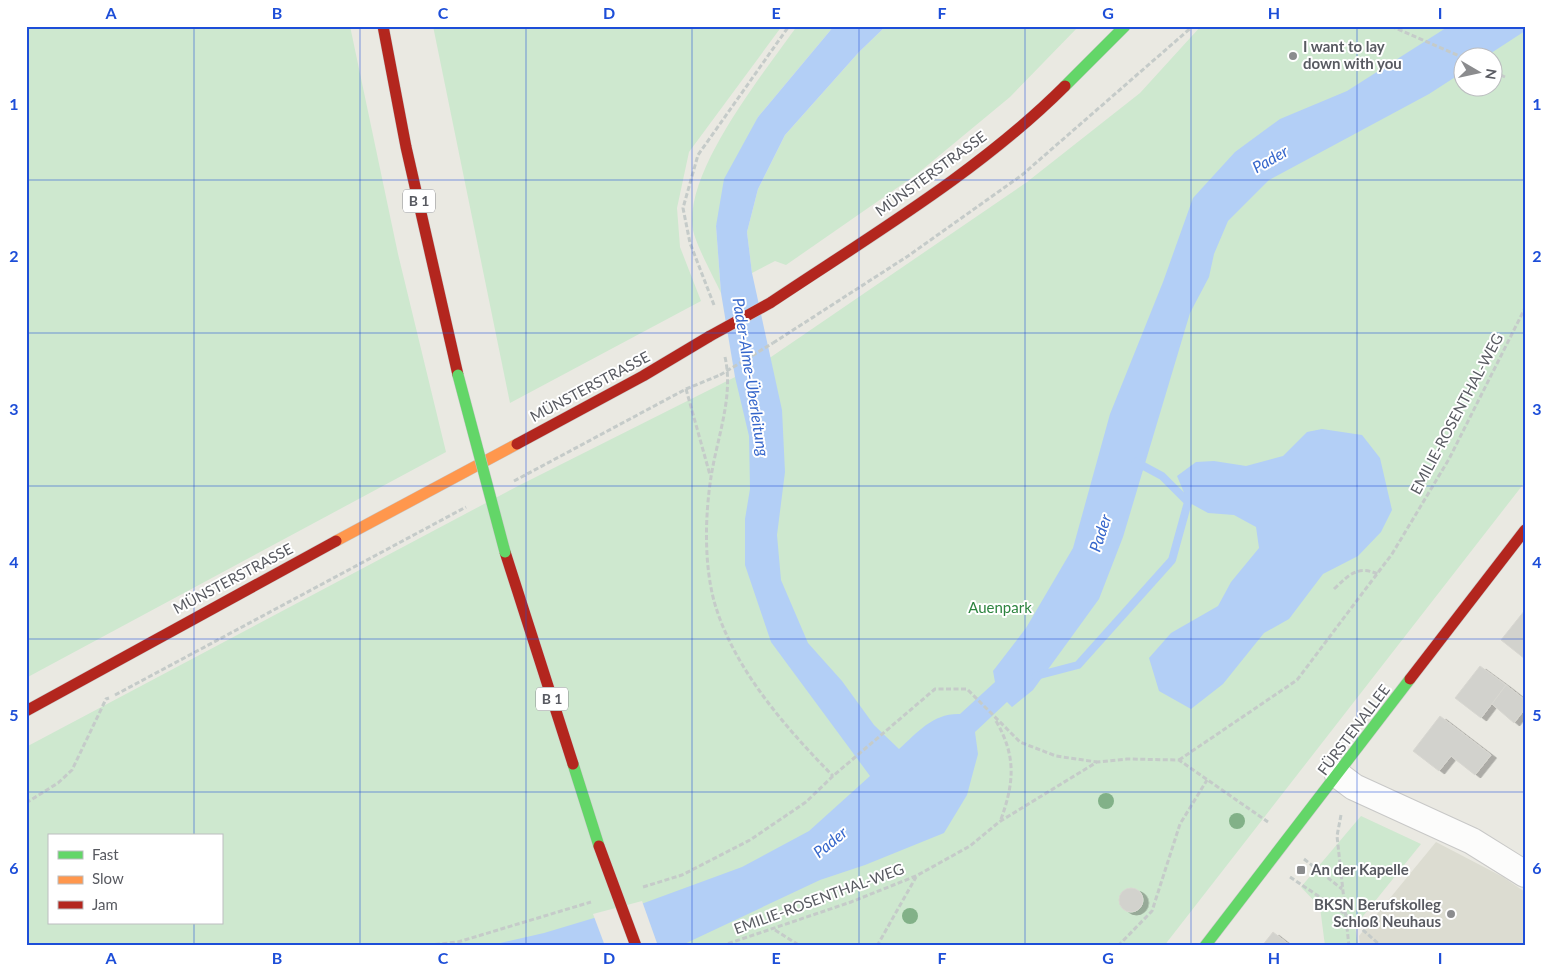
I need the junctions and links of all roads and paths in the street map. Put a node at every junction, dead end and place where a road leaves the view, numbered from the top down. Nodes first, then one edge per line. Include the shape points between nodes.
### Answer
1 (383, 26) edge
2 (788, 26) edge
3 (1125, 26) edge
4 (1391, 26) edge
5 (1192, 27) edge
6 (1454, 54) edge
7 (714, 300) dead end
8 (1525, 308) edge
9 (729, 374) dead end
10 (686, 389) junction
11 (711, 477) junction
12 (510, 483) dead end
13 (475, 502) dead end
14 (1525, 530) edge
15 (1378, 574) junction
16 (1334, 589) dead end
17 (26, 711) edge
18 (995, 718) junction
19 (1179, 760) junction
20 (1097, 762) junction
21 (1338, 775) junction
22 (1207, 780) junction
23 (26, 803) edge
24 (1343, 807) dead end
25 (1000, 822) junction
26 (1274, 826) dead end
27 (1301, 856) dead end
28 (1270, 862) junction
29 (1525, 874) edge
30 (916, 876) junction
31 (1342, 890) junction
32 (1345, 914) junction
33 (774, 930) junction
34 (636, 946) edge
35 (721, 946) edge
36 (800, 946) edge
37 (876, 946) edge
38 (1118, 946) edge
39 (1205, 946) edge
40 (1349, 946) edge
41 (1381, 946) edge

1 - 34 main road, B 1, bridge via 406,147 458,375 505,552 599,846
2 - 7 path via 698,155 683,208 690,243
3 - 17 main road, MÜNSTERSTRASSE, bridge via 1044,108 942,188 770,303 643,376 199,614
4 - 6 path
5 - 10 path, bridge via 1022,175 908,256 773,344 720,375
8 - 15 path, EMILIE-ROSENTHAL-WEG via 1450,459
9 - 11 path
10 - 11 path
10 - 12 path
11 - 18 path via 708,568 714,602 734,649 755,682 794,736 833,776 935,689 967,689
13 - 23 path via 106,699 72,770 58,784
14 - 21 main road, FÜRSTENALLEE
15 - 16 path via 1370,570 1352,572
15 - 19 path, EMILIE-ROSENTHAL-WEG via 1297,680
18 - 20 path via 1020,742 1056,756
18 - 25 path via 1007,740 1013,774
19 - 20 path, EMILIE-ROSENTHAL-WEG
19 - 22 path
20 - 25 path, EMILIE-ROSENTHAL-WEG
21 - 28 main road, FÜRSTENALLEE
21 - 29 street via 1354,787 1472,841
22 - 26 path
22 - 38 path via 1180,824 1152,911
24 - 31 path via 1337,836
25 - 30 path, EMILIE-ROSENTHAL-WEG via 970,846
27 - 31 path
28 - 32 path
28 - 39 main road, FÜRSTENALLEE
30 - 33 path, EMILIE-ROSENTHAL-WEG
30 - 37 path
31 - 32 path
32 - 40 path
32 - 41 path
33 - 35 path, EMILIE-ROSENTHAL-WEG
33 - 36 path

